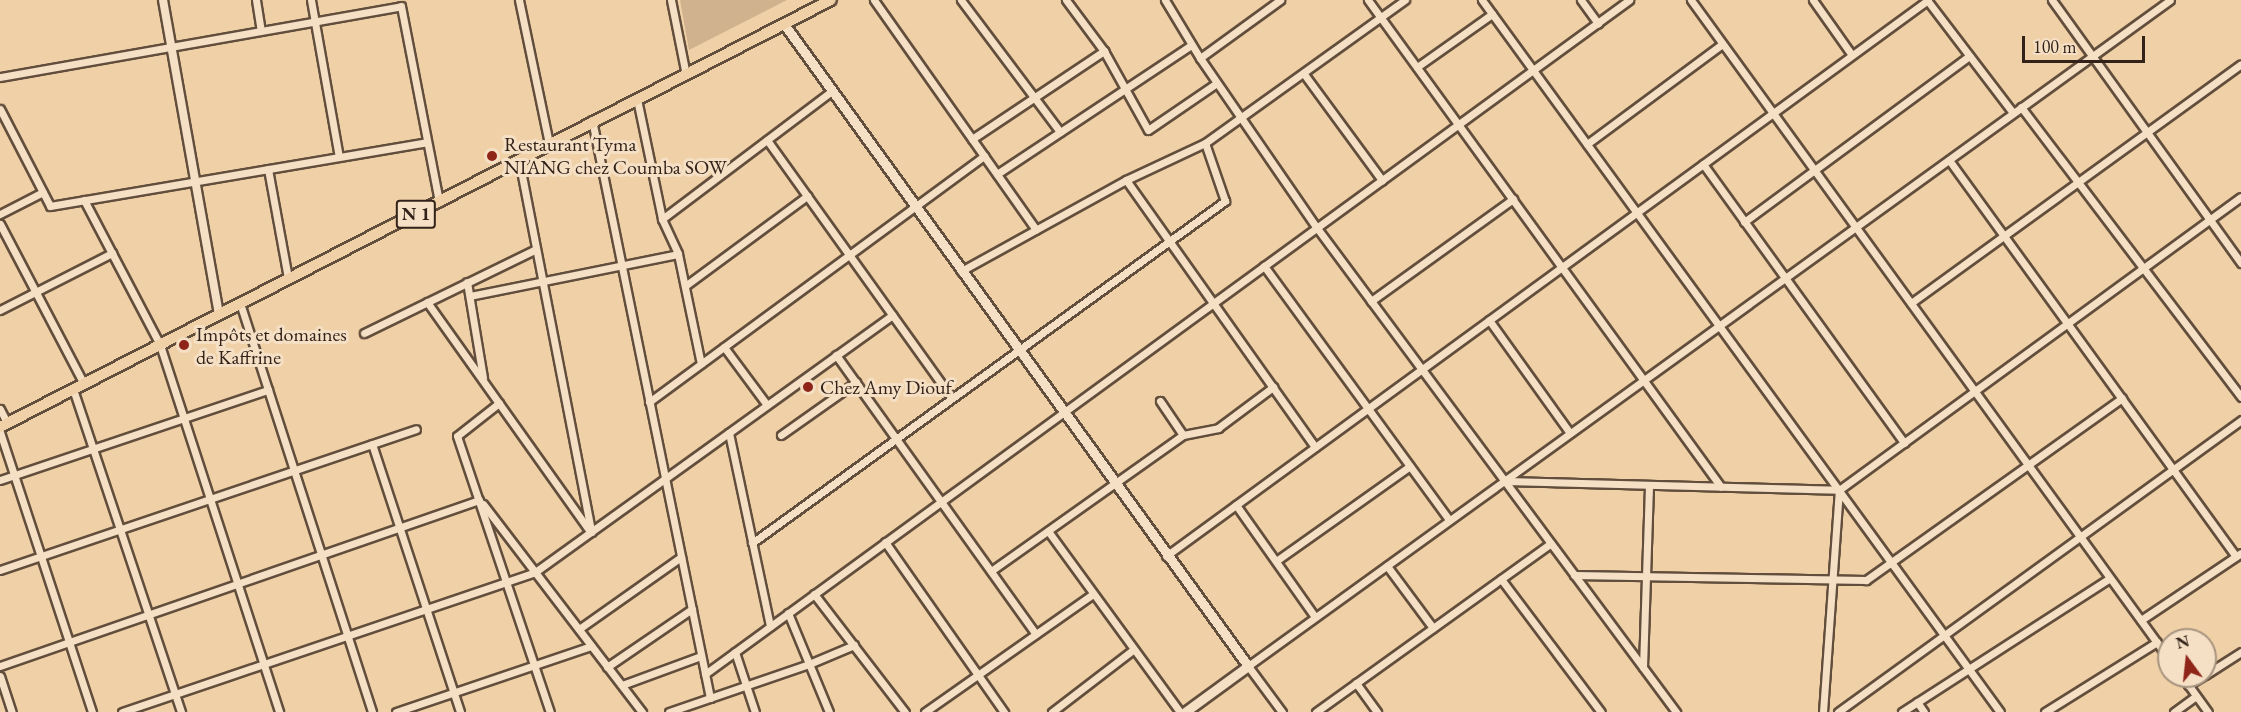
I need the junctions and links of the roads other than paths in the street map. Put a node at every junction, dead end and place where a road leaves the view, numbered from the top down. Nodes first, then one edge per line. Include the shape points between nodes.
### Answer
1 (163, 0) edge
2 (256, 0) edge
3 (311, 0) edge
4 (519, 0) edge
5 (671, 0) edge
6 (831, 0) edge
7 (874, 0) edge
8 (961, 0) edge
9 (1066, 0) edge
10 (1165, 0) edge
11 (1280, 0) edge
12 (1368, 0) edge
13 (1405, 0) edge
14 (1482, 0) edge
15 (1581, 0) edge
16 (1629, 0) edge
17 (1691, 0) edge
18 (1813, 0) edge
19 (1927, 0) edge
20 (2052, 0) edge
21 (2170, 0) edge
22 (1492, 14) junction
23 (1381, 18) junction
24 (315, 22) junction
25 (1598, 23) junction
26 (784, 24) junction
27 (261, 31) junction
28 (1722, 44) junction
29 (1191, 45) junction
30 (171, 47) junction
31 (1104, 51) junction
32 (1852, 55) junction
33 (1969, 56) junction
34 (2092, 56) junction
35 (1200, 58) junction
36 (2241, 64) edge
37 (1417, 67) junction
38 (1533, 70) junction
39 (1304, 74) junction
40 (686, 75) junction
41 (0, 77) edge
42 (1217, 83) junction
43 (1125, 88) junction
44 (832, 91) junction
45 (1034, 98) junction
46 (637, 99) junction
47 (2021, 107) junction
48 (1, 113) edge
49 (1773, 113) junction
50 (2013, 113) junction
51 (1242, 119) junction
52 (592, 120) junction
53 (1458, 124) junction
54 (1060, 132) junction
55 (2147, 132) junction
56 (767, 140) junction
57 (972, 140) junction
58 (427, 142) junction
59 (1205, 143) junction
60 (549, 144) junction
61 (1587, 144) junction
62 (984, 156) junction
63 (339, 157) junction
64 (519, 160) junction
65 (1949, 160) junction
66 (1703, 164) junction
67 (268, 169) junction
68 (1814, 170) junction
69 (997, 174) junction
70 (1126, 180) junction
71 (1382, 180) junction
72 (195, 181) junction
73 (2078, 182) junction
74 (43, 192) junction
75 (807, 196) junction
76 (2241, 197) edge
77 (1513, 199) junction
78 (84, 200) junction
79 (439, 202) junction
80 (915, 206) junction
81 (1636, 213) junction
82 (0, 214) edge
83 (662, 219) junction
84 (2210, 219) junction
85 (1744, 222) junction
86 (0, 224) edge
87 (1856, 227) junction
88 (1317, 228) junction
89 (1036, 230) junction
90 (2004, 236) junction
91 (1168, 240) junction
92 (536, 249) junction
93 (112, 253) junction
94 (678, 254) junction
95 (849, 255) junction
96 (2241, 263) edge
97 (621, 266) junction
98 (1264, 266) junction
99 (1562, 267) junction
100 (2143, 268) junction
101 (961, 271) junction
102 (288, 278) junction
103 (1785, 278) junction
104 (543, 281) junction
105 (467, 282) junction
106 (685, 286) junction
107 (36, 292) junction
108 (470, 296) junction
109 (1371, 301) junction
110 (427, 302) junction
111 (240, 303) junction
112 (1213, 303) junction
113 (1911, 303) junction
114 (0, 310) edge
115 (219, 314) junction
116 (892, 315) junction
117 (1489, 320) junction
118 (2068, 323) junction
119 (1719, 326) junction
120 (364, 333) dead end
121 (160, 345) junction
122 (724, 347) junction
123 (1018, 350) junction
124 (836, 355) junction
125 (701, 364) junction
126 (1422, 369) junction
127 (1644, 380) junction
128 (484, 381) junction
129 (856, 382) junction
130 (84, 384) junction
131 (1273, 387) junction
132 (73, 389) junction
133 (268, 390) junction
134 (1975, 391) junction
135 (2241, 397) edge
136 (952, 398) junction
137 (2121, 398) junction
138 (1160, 401) dead end
139 (649, 402) junction
140 (499, 403) junction
141 (767, 405) junction
142 (0, 409) edge
143 (1368, 409) junction
144 (1063, 413) junction
145 (184, 418) junction
146 (2241, 420) edge
147 (2, 427) edge
148 (416, 429) dead end
149 (729, 433) junction
150 (1570, 433) junction
151 (782, 435) dead end
152 (1183, 435) junction
153 (896, 438) junction
154 (1904, 443) junction
155 (372, 444) junction
156 (1315, 447) junction
157 (93, 449) junction
158 (2028, 464) junction
159 (1410, 466) junction
160 (2173, 469) junction
161 (294, 471) junction
162 (14, 475) junction
163 (0, 480) edge
164 (1504, 481) junction
165 (665, 482) junction
166 (1114, 485) junction
167 (1648, 485) junction
168 (1721, 487) junction
169 (1839, 490) junction
170 (210, 499) junction
171 (479, 500) junction
172 (941, 501) junction
173 (1236, 505) junction
174 (1449, 520) junction
175 (400, 528) junction
176 (120, 530) junction
177 (1048, 531) junction
178 (591, 532) junction
179 (2080, 536) junction
180 (885, 542) junction
181 (752, 543) junction
182 (1551, 543) junction
183 (321, 555) junction
184 (2239, 555) edge
185 (41, 556) junction
186 (1166, 556) junction
187 (681, 557) junction
188 (1276, 561) junction
189 (1891, 562) junction
190 (1387, 566) junction
191 (0, 570) edge
192 (992, 571) junction
193 (535, 572) junction
194 (1574, 575) junction
195 (1646, 576) junction
196 (2110, 578) junction
197 (1501, 579) junction
198 (1832, 579) junction
199 (507, 582) junction
200 (237, 584) junction
201 (814, 594) junction
202 (1094, 594) junction
203 (426, 609) junction
204 (692, 609) junction
205 (788, 613) junction
206 (148, 615) junction
207 (1315, 617) junction
208 (2141, 620) junction
209 (770, 626) junction
210 (1433, 628) junction
211 (579, 629) junction
212 (1036, 634) junction
213 (1944, 635) junction
214 (347, 636) junction
215 (69, 642) junction
216 (2157, 642) joint
217 (854, 645) junction
218 (591, 646) junction
219 (1134, 649) junction
220 (735, 652) junction
221 (2241, 652) edge
222 (701, 656) junction
223 (263, 664) junction
224 (809, 664) junction
225 (534, 665) junction
226 (0, 666) edge
227 (1248, 666) junction
228 (607, 667) junction
229 (1643, 667) junction
230 (2217, 667) edge
231 (1969, 669) junction
232 (705, 674) junction
233 (978, 675) junction
234 (0, 676) edge
235 (1356, 683) junction
236 (622, 686) junction
237 (747, 686) junction
238 (2190, 688) edge
239 (454, 692) junction
240 (175, 694) junction
241 (2196, 696) junction
242 (710, 698) junction
243 (1917, 702) junction
244 (12, 712) edge
245 (92, 712) edge
246 (122, 712) edge
247 (181, 712) edge
248 (279, 712) edge
249 (372, 712) edge
250 (396, 712) edge
251 (460, 712) edge
252 (550, 712) edge
253 (642, 712) edge
254 (669, 712) edge
255 (755, 712) edge
256 (829, 712) edge
257 (905, 712) edge
258 (925, 712) edge
259 (1004, 712) edge
260 (1052, 712) edge
261 (1180, 712) edge
262 (1185, 712) edge
263 (1282, 712) edge
264 (1316, 712) edge
265 (1377, 712) edge
266 (1602, 712) edge
267 (1676, 712) edge
268 (1823, 712) edge
269 (1838, 712) edge
270 (1902, 712) edge
271 (1924, 712) edge
272 (2001, 712) edge
273 (2045, 712) edge
274 (2174, 712) edge
275 (2208, 712) edge

1 - 30 street
2 - 27 street
3 - 24 street
4 - 60 street
5 - 40 street
6 - 26 highway, N 1
7 - 57 street
8 - 45 street
9 - 31 street
10 - 29 street
11 - 35 street
12 - 23 street
13 - 23 street
14 - 22 street
15 - 25 street
16 - 25 street
17 - 28 street
18 - 32 street
19 - 32 street
19 - 33 street
20 - 34 street
21 - 34 street
22 - 37 street
22 - 38 street
23 - 37 street
23 - 39 street
24 - 27 street
24 - 58 street via 401,6
24 - 63 street
25 - 38 street
26 - 40 highway, N 1
26 - 44 main road
27 - 30 street
28 - 49 street
28 - 61 street
29 - 35 street
29 - 43 street
30 - 41 street
30 - 72 street
31 - 43 street
31 - 45 street
32 - 49 street
33 - 50 street
33 - 68 street
34 - 47 street
34 - 55 street
35 - 42 street
36 - 55 street
37 - 53 street
38 - 53 street
38 - 61 street
39 - 51 street
39 - 71 street
40 - 46 highway, N 1
42 - 43 street via 1148,130
42 - 51 street
43 - 54 street
44 - 56 street
44 - 80 main road
45 - 54 street
45 - 57 street
46 - 52 highway, N 1
46 - 83 street
47 - 50 street
47 - 73 street
48 - 74 street
49 - 66 street
49 - 68 street
50 - 65 street
51 - 59 street
51 - 88 street
52 - 60 highway, N 1
52 - 97 street
53 - 71 street
53 - 77 street
54 - 69 street
55 - 73 street
55 - 84 street
56 - 75 street
56 - 83 street
57 - 62 street
58 - 63 street
58 - 79 street
59 - 70 street
59 - 91 street via 1225,201
60 - 64 highway, N 1
61 - 81 street
62 - 69 street
62 - 80 street
63 - 67 street
64 - 79 highway, N 1
64 - 92 street
65 - 87 street
65 - 90 street
66 - 81 street
66 - 85 street
67 - 72 street
67 - 102 street
68 - 85 street
68 - 87 street
69 - 89 street
70 - 89 street
70 - 91 street
71 - 88 street
72 - 78 street
72 - 115 street
73 - 90 street
73 - 100 street
74 - 78 street via 51,206
74 - 82 street
75 - 95 street
75 - 106 street
76 - 84 street
77 - 99 street
77 - 109 street
78 - 93 street
79 - 102 highway, N 1
80 - 95 street
80 - 101 main road
81 - 99 street
81 - 119 street
83 - 94 street
84 - 96 street
84 - 100 street
85 - 103 street
86 - 107 street
87 - 103 street
87 - 113 street
88 - 98 street
88 - 109 street
89 - 101 street
90 - 113 street
90 - 118 street
91 - 112 street
91 - 123 street
92 - 104 street
92 - 105 street
93 - 107 street
93 - 121 street
94 - 97 street
94 - 106 street
95 - 116 street
95 - 122 street
97 - 104 street
97 - 139 street
98 - 112 street
98 - 143 street
99 - 117 street
99 - 127 street
100 - 118 street
100 - 135 street
101 - 123 main road
102 - 111 highway, N 1
103 - 119 street
103 - 154 street
104 - 108 street
104 - 178 street
105 - 108 street
105 - 110 street
106 - 125 street
107 - 114 street
107 - 130 street
108 - 128 street
109 - 126 street
110 - 120 street
110 - 128 street
111 - 115 highway, N 1
111 - 133 street
112 - 131 street
112 - 144 street
113 - 134 street
115 - 121 highway, N 1
116 - 124 street
116 - 136 street
117 - 126 street
117 - 150 street
118 - 134 street
118 - 137 street
119 - 127 street
119 - 169 street
121 - 130 highway, N 1
121 - 145 street
122 - 125 street
122 - 141 street
123 - 136 street
123 - 144 main road
124 - 129 street
124 - 141 street
125 - 139 street
126 - 143 street
126 - 164 street
127 - 150 street
127 - 168 street
128 - 140 street
129 - 151 street
129 - 153 street
130 - 132 highway, N 1
131 - 152 street via 1218,428
131 - 156 street
132 - 147 highway, N 1
132 - 157 street
133 - 145 street
133 - 161 street
134 - 154 street
134 - 158 street
136 - 153 street
137 - 158 street
137 - 160 street
138 - 152 street
139 - 165 street
140 - 171 street via 457,436
140 - 178 street
141 - 149 street
142 - 147 street
143 - 156 street
143 - 159 street
144 - 166 main road
144 - 172 street
145 - 157 street
145 - 170 street
146 - 160 street
147 - 162 street
148 - 155 street
149 - 165 street
149 - 181 street
150 - 164 street
152 - 166 street
153 - 172 street
153 - 181 street
154 - 169 street
155 - 161 street
155 - 175 street
156 - 173 street
157 - 162 street
157 - 176 street
158 - 179 street
158 - 189 street
159 - 174 street
159 - 188 street
160 - 179 street
160 - 184 street
161 - 170 street
161 - 183 street
162 - 163 street
162 - 185 street
164 - 167 street
164 - 174 street
164 - 182 street
165 - 178 street
165 - 187 street
166 - 177 street
166 - 186 main road
167 - 168 street
167 - 195 street
168 - 169 street
169 - 189 street
169 - 198 street
170 - 176 street
170 - 200 street
171 - 175 street
171 - 193 street
171 - 199 street
172 - 180 street
172 - 192 street
173 - 186 street
173 - 188 street
174 - 190 street
175 - 183 street
175 - 203 street
176 - 185 street
176 - 206 street
177 - 192 street
177 - 202 street
178 - 193 street
179 - 196 street
179 - 213 street
180 - 201 street
180 - 233 street
181 - 209 street
182 - 194 street
182 - 197 street
183 - 200 street
183 - 214 street
184 - 208 street
185 - 191 street
185 - 215 street
186 - 227 main road
187 - 204 street
187 - 211 street
188 - 207 street
189 - 198 street via 1866,580
189 - 213 street
190 - 207 street
190 - 210 street
192 - 212 street
193 - 199 street
193 - 211 street
194 - 195 street
194 - 229 street
195 - 198 street
195 - 229 street
196 - 208 street
196 - 231 street
197 - 210 street
197 - 266 street
198 - 268 street
199 - 203 street
199 - 225 street
200 - 206 street
200 - 223 street
201 - 205 street
201 - 217 street
202 - 212 street
202 - 219 street
203 - 214 street
203 - 239 street
204 - 222 street
204 - 228 street
205 - 209 street
205 - 224 street
206 - 215 street
206 - 240 street
207 - 227 street
208 - 216 street
209 - 220 street
210 - 235 street
211 - 218 street
212 - 233 street
213 - 231 street
213 - 269 street
214 - 223 street
214 - 249 street
215 - 226 street
215 - 245 street
216 - 273 street
217 - 224 street
217 - 257 street
218 - 225 street
218 - 228 street
219 - 260 street
219 - 261 street
220 - 232 street
220 - 237 street
221 - 230 street
222 - 232 street
222 - 236 street
223 - 240 street
223 - 248 street
224 - 237 street
224 - 256 street
225 - 239 street
225 - 252 street
227 - 262 main road
227 - 263 street
228 - 236 street
229 - 267 street
231 - 243 street
231 - 272 street
232 - 242 street
233 - 258 street
233 - 259 street
234 - 244 street
235 - 264 street
235 - 265 street
236 - 253 street
237 - 242 street
237 - 255 street
238 - 241 street
239 - 250 street
239 - 251 street
240 - 246 street
240 - 247 street
241 - 274 street
241 - 275 street
242 - 254 street
243 - 270 street
243 - 271 street

